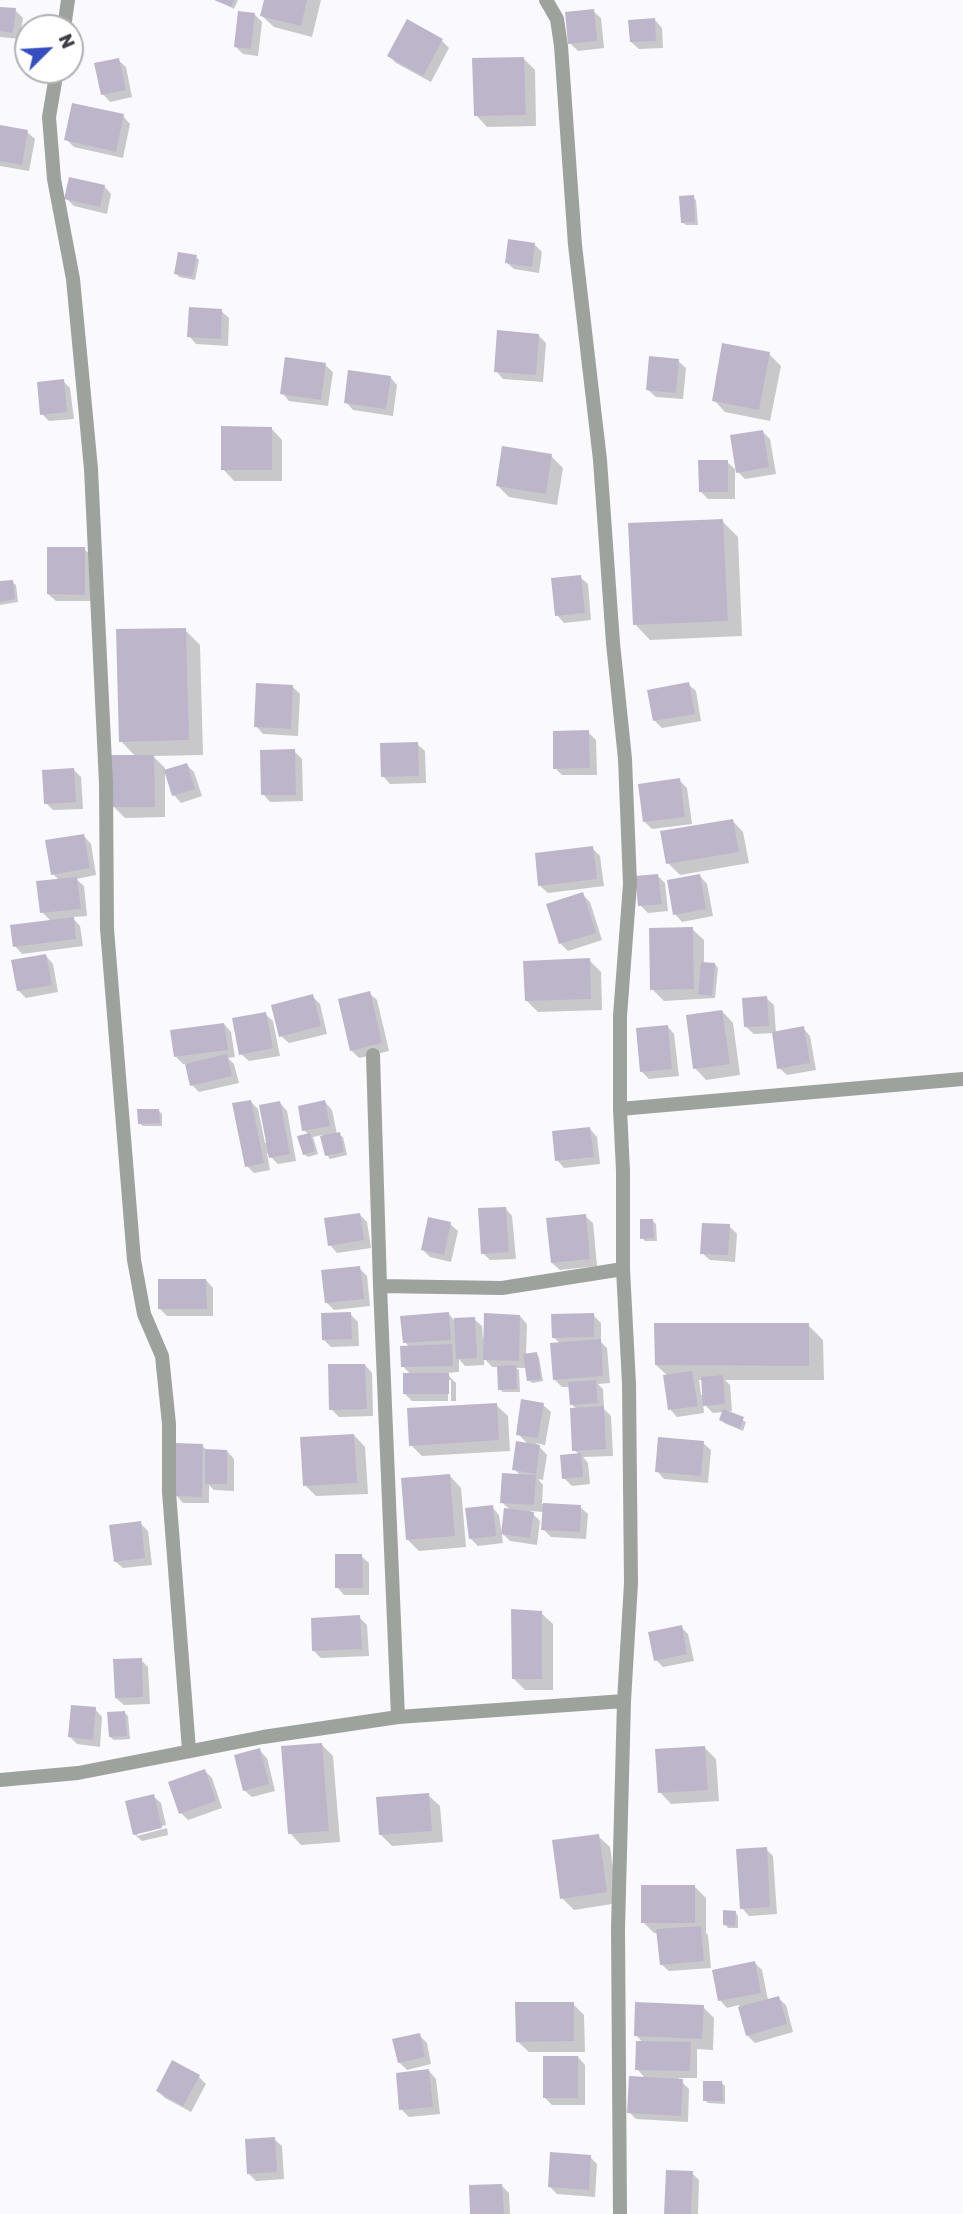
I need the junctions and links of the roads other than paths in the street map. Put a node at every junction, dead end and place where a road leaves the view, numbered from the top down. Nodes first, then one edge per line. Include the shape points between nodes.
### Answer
1 (546, 0) edge
2 (55, 84) edge
3 (373, 1055) dead end
4 (963, 1079) edge
5 (620, 1109) junction
6 (623, 1269) junction
7 (380, 1286) junction
8 (624, 1701) junction
9 (398, 1717) junction
10 (188, 1750) junction
11 (0, 1780) edge
12 (620, 2214) edge

1 - 5 street via 557,19 561,46 575,245 600,460 625,760 630,884 620,1016
2 - 10 street via 49,117 54,179 73,279 91,469 106,785 108,943 134,1260 144,1314 162,1356 169,1424 169,1492
3 - 7 street
4 - 5 street
5 - 6 street
6 - 7 street via 502,1288
6 - 8 street via 631,1583
7 - 9 street
8 - 9 street
8 - 12 street via 618,1928
9 - 10 street
10 - 11 street via 78,1773

